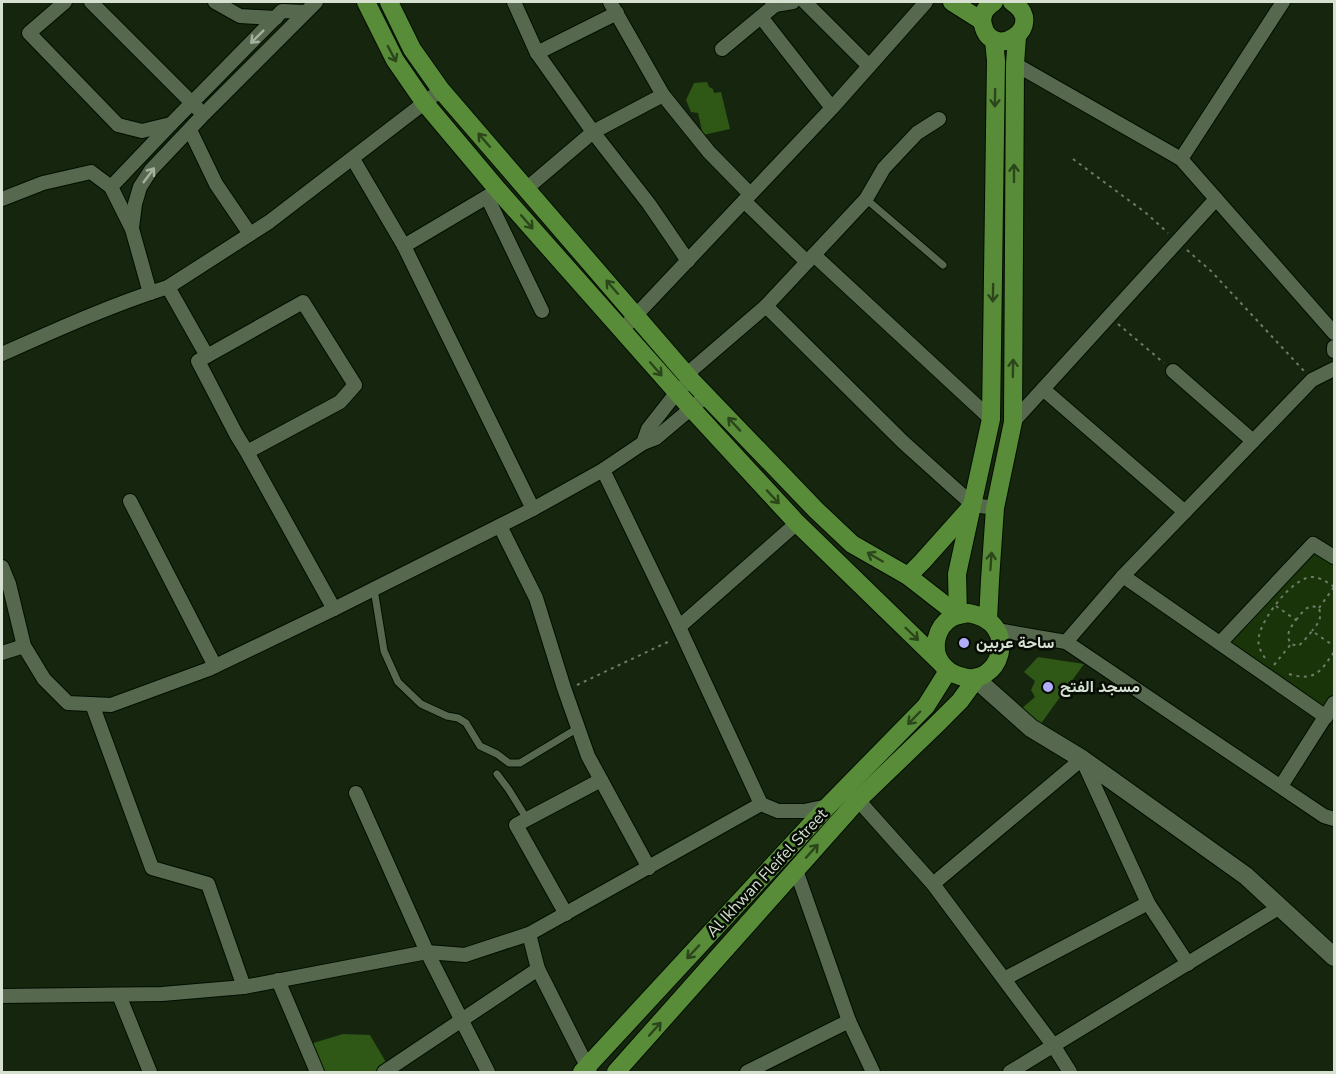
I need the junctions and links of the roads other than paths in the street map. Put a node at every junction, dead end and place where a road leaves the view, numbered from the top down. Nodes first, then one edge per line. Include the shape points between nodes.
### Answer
1 (65, 2) edge
2 (91, 2) edge
3 (215, 2) edge
4 (316, 2) edge
5 (366, 2) edge
6 (389, 2) edge
7 (514, 2) edge
8 (794, 2) edge
9 (805, 2) edge
10 (926, 2) edge
11 (952, 2) edge
12 (1017, 2) edge
13 (1281, 2) edge
14 (774, 3) edge
15 (988, 6) edge
16 (613, 7) edge
17 (304, 12) junction
18 (761, 17) junction
19 (276, 18) junction
20 (1017, 37) junction
21 (994, 40) junction
22 (722, 49) dead end
23 (537, 53) junction
24 (1015, 64) junction
25 (869, 66) junction
26 (441, 90) junction
27 (663, 95) junction
28 (192, 102) junction
29 (424, 102) junction
30 (832, 108) junction
31 (204, 114) junction
32 (939, 119) dead end
33 (171, 124) junction
34 (190, 130) junction
35 (593, 132) junction
36 (353, 159) junction
37 (1181, 159) junction
38 (111, 187) junction
39 (526, 189) junction
40 (493, 194) junction
41 (747, 198) junction
42 (2, 199) edge
43 (866, 199) junction
44 (1216, 199) junction
45 (132, 229) junction
46 (250, 234) junction
47 (404, 246) junction
48 (810, 259) junction
49 (688, 261) junction
50 (943, 265) dead end
51 (168, 287) junction
52 (150, 293) junction
53 (766, 306) junction
54 (542, 311) dead end
55 (637, 316) junction
56 (622, 330) junction
57 (1335, 333) edge
58 (2, 354) edge
59 (207, 356) junction
60 (1335, 369) edge
61 (1173, 371) road end
62 (689, 377) junction
63 (1043, 389) junction
64 (677, 392) junction
65 (706, 395) junction
66 (691, 408) junction
67 (991, 419) junction
68 (1013, 422) junction
69 (1253, 441) junction
70 (643, 443) junction
71 (247, 452) junction
72 (603, 470) junction
73 (130, 501) dead end
74 (973, 504) junction
75 (995, 508) junction
76 (533, 509) junction
77 (1185, 512) junction
78 (797, 523) junction
79 (500, 526) junction
80 (1335, 557) edge
81 (2, 567) edge
82 (909, 576) junction
83 (1123, 576) junction
84 (374, 589) junction
85 (334, 609) junction
86 (958, 615) junction
87 (993, 625) junction
88 (681, 631) junction
89 (1066, 642) junction
90 (1221, 642) junction
91 (24, 646) junction
92 (2, 653) edge
93 (215, 666) junction
94 (944, 666) junction
95 (976, 679) junction
96 (92, 704) junction
97 (1335, 704) edge
98 (1326, 717) junction
99 (578, 728) junction
100 (1082, 759) junction
101 (497, 774) dead end
102 (601, 780) junction
103 (1281, 786) junction
104 (356, 793) dead end
105 (858, 800) junction
106 (761, 804) junction
107 (828, 806) junction
108 (527, 819) junction
109 (1335, 819) edge
110 (649, 868) junction
111 (796, 870) junction
112 (933, 884) junction
113 (1148, 903) junction
114 (1280, 907) junction
115 (566, 914) junction
116 (530, 934) junction
117 (426, 952) junction
118 (1335, 957) edge
119 (1188, 964) junction
120 (538, 969) junction
121 (1004, 979) junction
122 (278, 981) junction
123 (244, 987) junction
124 (119, 995) junction
125 (2, 996) edge
126 (461, 1021) junction
127 (849, 1021) junction
128 (1053, 1045) junction
129 (587, 1070) edge
130 (621, 1070) edge
131 (150, 1072) edge
132 (317, 1072) edge
133 (384, 1072) edge
134 (488, 1072) edge
135 (747, 1072) edge
136 (873, 1072) edge
137 (1010, 1072) edge
138 (1071, 1072) edge

1 - 33 street via 29,33 118,125 142,130
2 - 28 street
3 - 19 street via 240,16
4 - 17 street
5 -> 29 main road via 395,60
6 - 26 main road via 412,49
7 - 23 street
8 - 14 street
9 - 25 street
10 - 25 street
11 - 15 main road
12 - 20 main road via 1024,25
13 - 37 street
14 - 18 street
15 - 21 main road via 984,28
16 - 23 street
16 - 27 street
17 - 19 street via 282,11
17 - 31 street
18 - 22 street
18 - 30 street
19 -> 28 street
20 - 21 main road
20 - 24 main road
21 -> 67 main road
23 - 35 street
24 - 37 street
68 -> 24 main road
25 - 30 street
26 - 29 street
39 -> 26 main road
27 - 35 street
27 - 41 street
28 - 31 street
28 - 33 street
29 - 36 street
29 - 40 main road
30 - 41 street
31 - 34 street
32 - 43 street via 917,133 884,168
33 - 38 street
45 -> 34 street via 140,187
34 - 46 street via 216,184
35 - 39 street
35 - 49 street
36 - 46 street
36 - 47 street
37 - 44 street
38 - 42 street via 91,172 43,183
38 - 45 street
55 -> 39 main road
40 - 47 street
40 - 54 street
40 -> 56 main road
41 - 48 street
41 - 49 street
43 - 48 street
43 - 50 lane
44 - 57 street
44 - 63 street
45 - 52 street
46 - 51 street
47 - 76 street
48 - 53 street
48 - 67 street
49 - 55 street
51 - 52 street
51 - 59 street
52 - 58 street
53 - 62 street
53 - 74 street via 903,442
55 - 56 street
55 - 62 main road
56 -> 64 main road
59 - 71 street via 198,362
59 - 71 street via 303,302 355,386 340,402
60 - 69 street via 1312,380
61 - 69 street
62 - 64 street
62 - 65 main road
63 - 68 street
63 - 77 street
64 - 66 main road
64 - 70 street via 648,429
65 - 66 street
82 -> 65 main road via 852,544
66 - 70 street via 656,438
66 -> 78 main road
67 - 74 main road
68 - 75 main road
69 - 77 street
70 - 72 street
71 - 85 street
72 - 76 street
72 - 88 street
73 - 93 street
74 - 75 street
74 - 82 main road
74 - 86 main road via 957,574
87 -> 75 main road via 990,580
76 - 79 street
77 - 83 street
78 - 88 street
78 -> 94 main road
79 - 84 street
79 - 99 street via 536,598
80 - 90 street via 1313,544 1270,601
81 - 91 street
82 - 86 main road
83 - 89 street
83 - 90 street
84 - 85 street
84 - 99 lane via 384,651 398,682 421,705 466,723 480,747 508,764 520,763
85 - 93 street
86 - 87 main road via 979,615
86 - 94 main road via 950,618 937,636 936,649
87 - 89 street
87 - 95 main road via 1001,643 1000,654 995,665
88 - 106 street
89 - 103 street
90 - 98 street
91 - 92 street
91 - 96 street via 44,679 68,703
93 - 96 street via 111,705
94 - 95 main road via 962,678
94 -> 107 main road, Al Ikhwan Fleifel Street via 926,706
95 - 100 main road via 1031,728
95 - 105 main road, Al Ikhwan Fleifel Street via 960,701
96 - 123 street via 152,868 208,884
97 - 98 street
98 - 103 street
99 - 102 street
100 - 112 street
100 - 113 street
100 - 114 main road via 1246,876
101 - 108 lane
102 - 108 street
102 - 110 street
103 - 109 street via 1324,816
104 - 117 street
111 -> 105 main road, Al Ikhwan Fleifel Street
105 - 112 street
106 - 107 street via 778,811
106 - 110 street
107 -> 129 main road, Al Ikhwan Fleifel Street
108 - 115 street via 516,825
110 - 115 street
111 - 127 street
130 -> 111 main road, Al Ikhwan Fleifel Street
112 - 121 street
113 - 119 street
113 - 121 street
114 - 118 main road
114 - 119 street
115 - 116 street
116 - 117 street via 465,955
116 - 120 street
117 - 122 street
117 - 126 street
119 - 128 street
120 - 126 street
120 - 129 street
121 - 128 street
122 - 123 street
122 - 132 street
123 - 124 street
124 - 125 street
124 - 131 street
126 - 133 street
126 - 134 street
127 - 135 street
127 - 136 street
128 - 137 street
128 - 138 street

